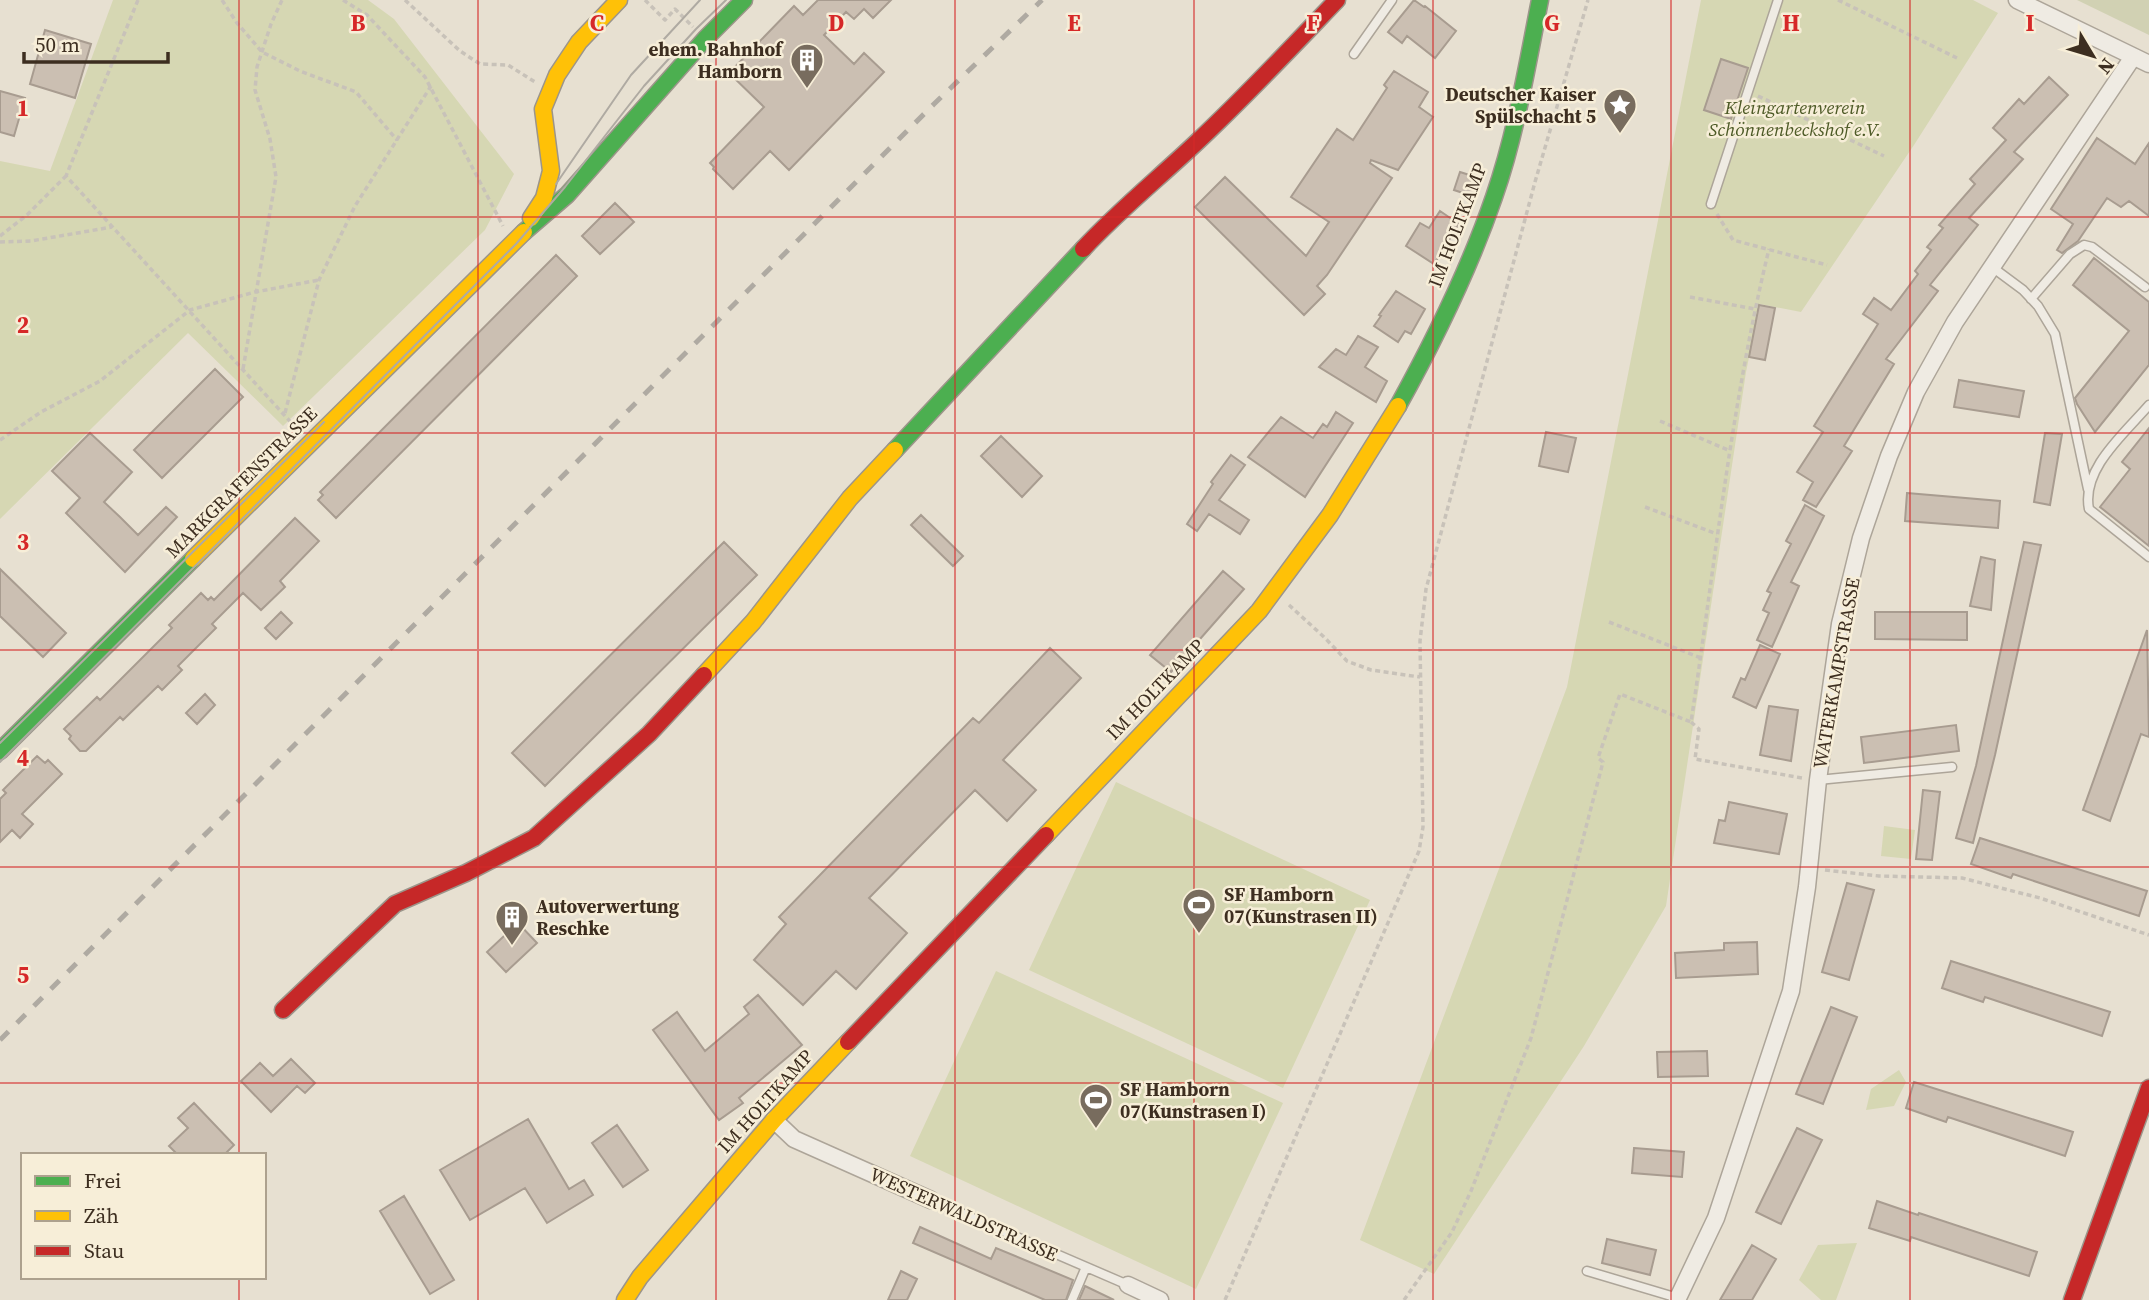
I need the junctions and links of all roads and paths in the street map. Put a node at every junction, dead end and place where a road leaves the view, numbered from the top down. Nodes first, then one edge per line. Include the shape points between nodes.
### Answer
1 (138, 0) edge
2 (222, 0) edge
3 (282, 0) edge
4 (343, 0) edge
5 (405, 0) edge
6 (619, 0) edge
7 (645, 0) edge
8 (744, 0) edge
9 (1337, 0) edge
10 (1392, 0) edge
11 (1540, 0) edge
12 (1588, 0) edge
13 (1778, 0) edge
14 (1838, 0) edge
15 (2017, 0) edge
16 (705, 39) junction
17 (262, 52) junction
18 (1354, 54) dead end
19 (2133, 57) junction
20 (1957, 58) dead end
21 (2149, 64) edge
22 (431, 86) junction
23 (550, 91) junction
24 (1749, 92) junction
25 (397, 140) junction
26 (1884, 156) dead end
27 (66, 176) junction
28 (1711, 204) joint
29 (113, 227) junction
30 (0, 236) edge
31 (0, 242) edge
32 (513, 242) junction
33 (1769, 249) junction
34 (1827, 265) dead end
35 (1992, 267) junction
36 (319, 280) junction
37 (2145, 287) dead end
38 (255, 292) junction
39 (1690, 297) dead end
40 (2031, 299) junction
41 (1755, 309) junction
42 (190, 310) junction
43 (243, 369) junction
44 (2149, 405) edge
45 (284, 415) junction
46 (1660, 421) dead end
47 (0, 440) edge
48 (310, 443) junction
49 (1728, 450) junction
50 (2088, 489) junction
51 (1644, 507) dead end
52 (1717, 534) junction
53 (2149, 556) edge
54 (1274, 592) junction
55 (1609, 622) dead end
56 (1701, 658) junction
57 (1420, 677) junction
58 (1691, 722) junction
59 (0, 751) edge
60 (1952, 767) dead end
61 (1818, 780) junction
62 (1809, 869) junction
63 (2149, 935) edge
64 (283, 1010) dead end
65 (2147, 1098) edge
66 (774, 1120) junction
67 (931, 1200) joint
68 (1086, 1267) junction
69 (1587, 1271) dead end
70 (1128, 1285) joint
71 (1678, 1299) edge
72 (625, 1300) edge
73 (1072, 1300) edge
74 (1160, 1300) edge
75 (1225, 1300) edge
76 (1404, 1300) edge
77 (2072, 1300) edge

1 - 27 path
2 - 17 path
3 - 17 path
4 - 22 path via 367,15
5 - 23 path via 480,64 508,65
6 - 23 street, MARKGRAFENSTRASSE via 579,42
7 - 16 path via 665,20 675,9
8 - 16 street, MARKGRAFENSTRASSE
9 - 64 street via 1195,145 1110,220 850,498 753,622 649,734 534,838 395,904
10 - 18 lane
11 - 54 street, IM HOLTKAMP via 1511,136 1463,279 1375,446
12 - 57 path via 1426,589
13 - 24 lane
14 - 20 path
15 - 19 street
16 - 32 street, MARKGRAFENSTRASSE via 567,195
17 - 25 path via 356,92
17 - 38 path via 255,90 276,177
19 - 21 street
19 - 35 street, WATERKAMPSTRASSE
22 - 25 path
22 - 32 path
23 - 32 street, MARKGRAFENSTRASSE via 543,109 551,171 544,198
24 - 26 path
24 - 28 lane
25 - 36 path via 355,206
27 - 29 path
27 - 30 path
28 - 33 path via 1733,240
29 - 31 path
29 - 42 path
32 - 48 street, MARKGRAFENSTRASSE
33 - 34 path
33 - 41 path
35 - 40 lane
35 - 61 street, WATERKAMPSTRASSE via 1916,392 1881,479 1840,624
36 - 38 path
36 - 45 path
37 - 40 lane via 2084,245 2070,254
38 - 42 path
38 - 43 path
39 - 41 path
40 - 50 lane via 2055,334
41 - 49 path
42 - 43 path
42 - 47 path via 100,381
43 - 45 path
44 - 50 lane via 2096,468
45 - 48 path
46 - 49 path
48 - 59 street, MARKGRAFENSTRASSE
49 - 52 path
50 - 53 lane via 2089,509
51 - 52 path
52 - 56 path
54 - 57 path via 1346,661 1371,670
54 - 66 street, IM HOLTKAMP
55 - 56 path
56 - 58 path
57 - 75 path via 1423,827 1419,851
58 - 61 path via 1699,729 1695,760
58 - 76 path via 1620,694 1598,758 1603,762 1531,1038 1452,1232
60 - 61 lane
61 - 62 street, WATERKAMPSTRASSE
62 - 63 path via 1962,878 2040,898
62 - 71 street, WATERKAMPSTRASSE via 1791,991 1716,1218
65 - 77 street
66 - 67 street, WESTERWALDSTRASSE via 793,1139
66 - 72 street, IM HOLTKAMP
67 - 68 lane, WESTERWALDSTRASSE
68 - 70 lane, WESTERWALDSTRASSE
68 - 73 lane
69 - 71 lane
70 - 74 street, WESTERWALDSTRASSE

